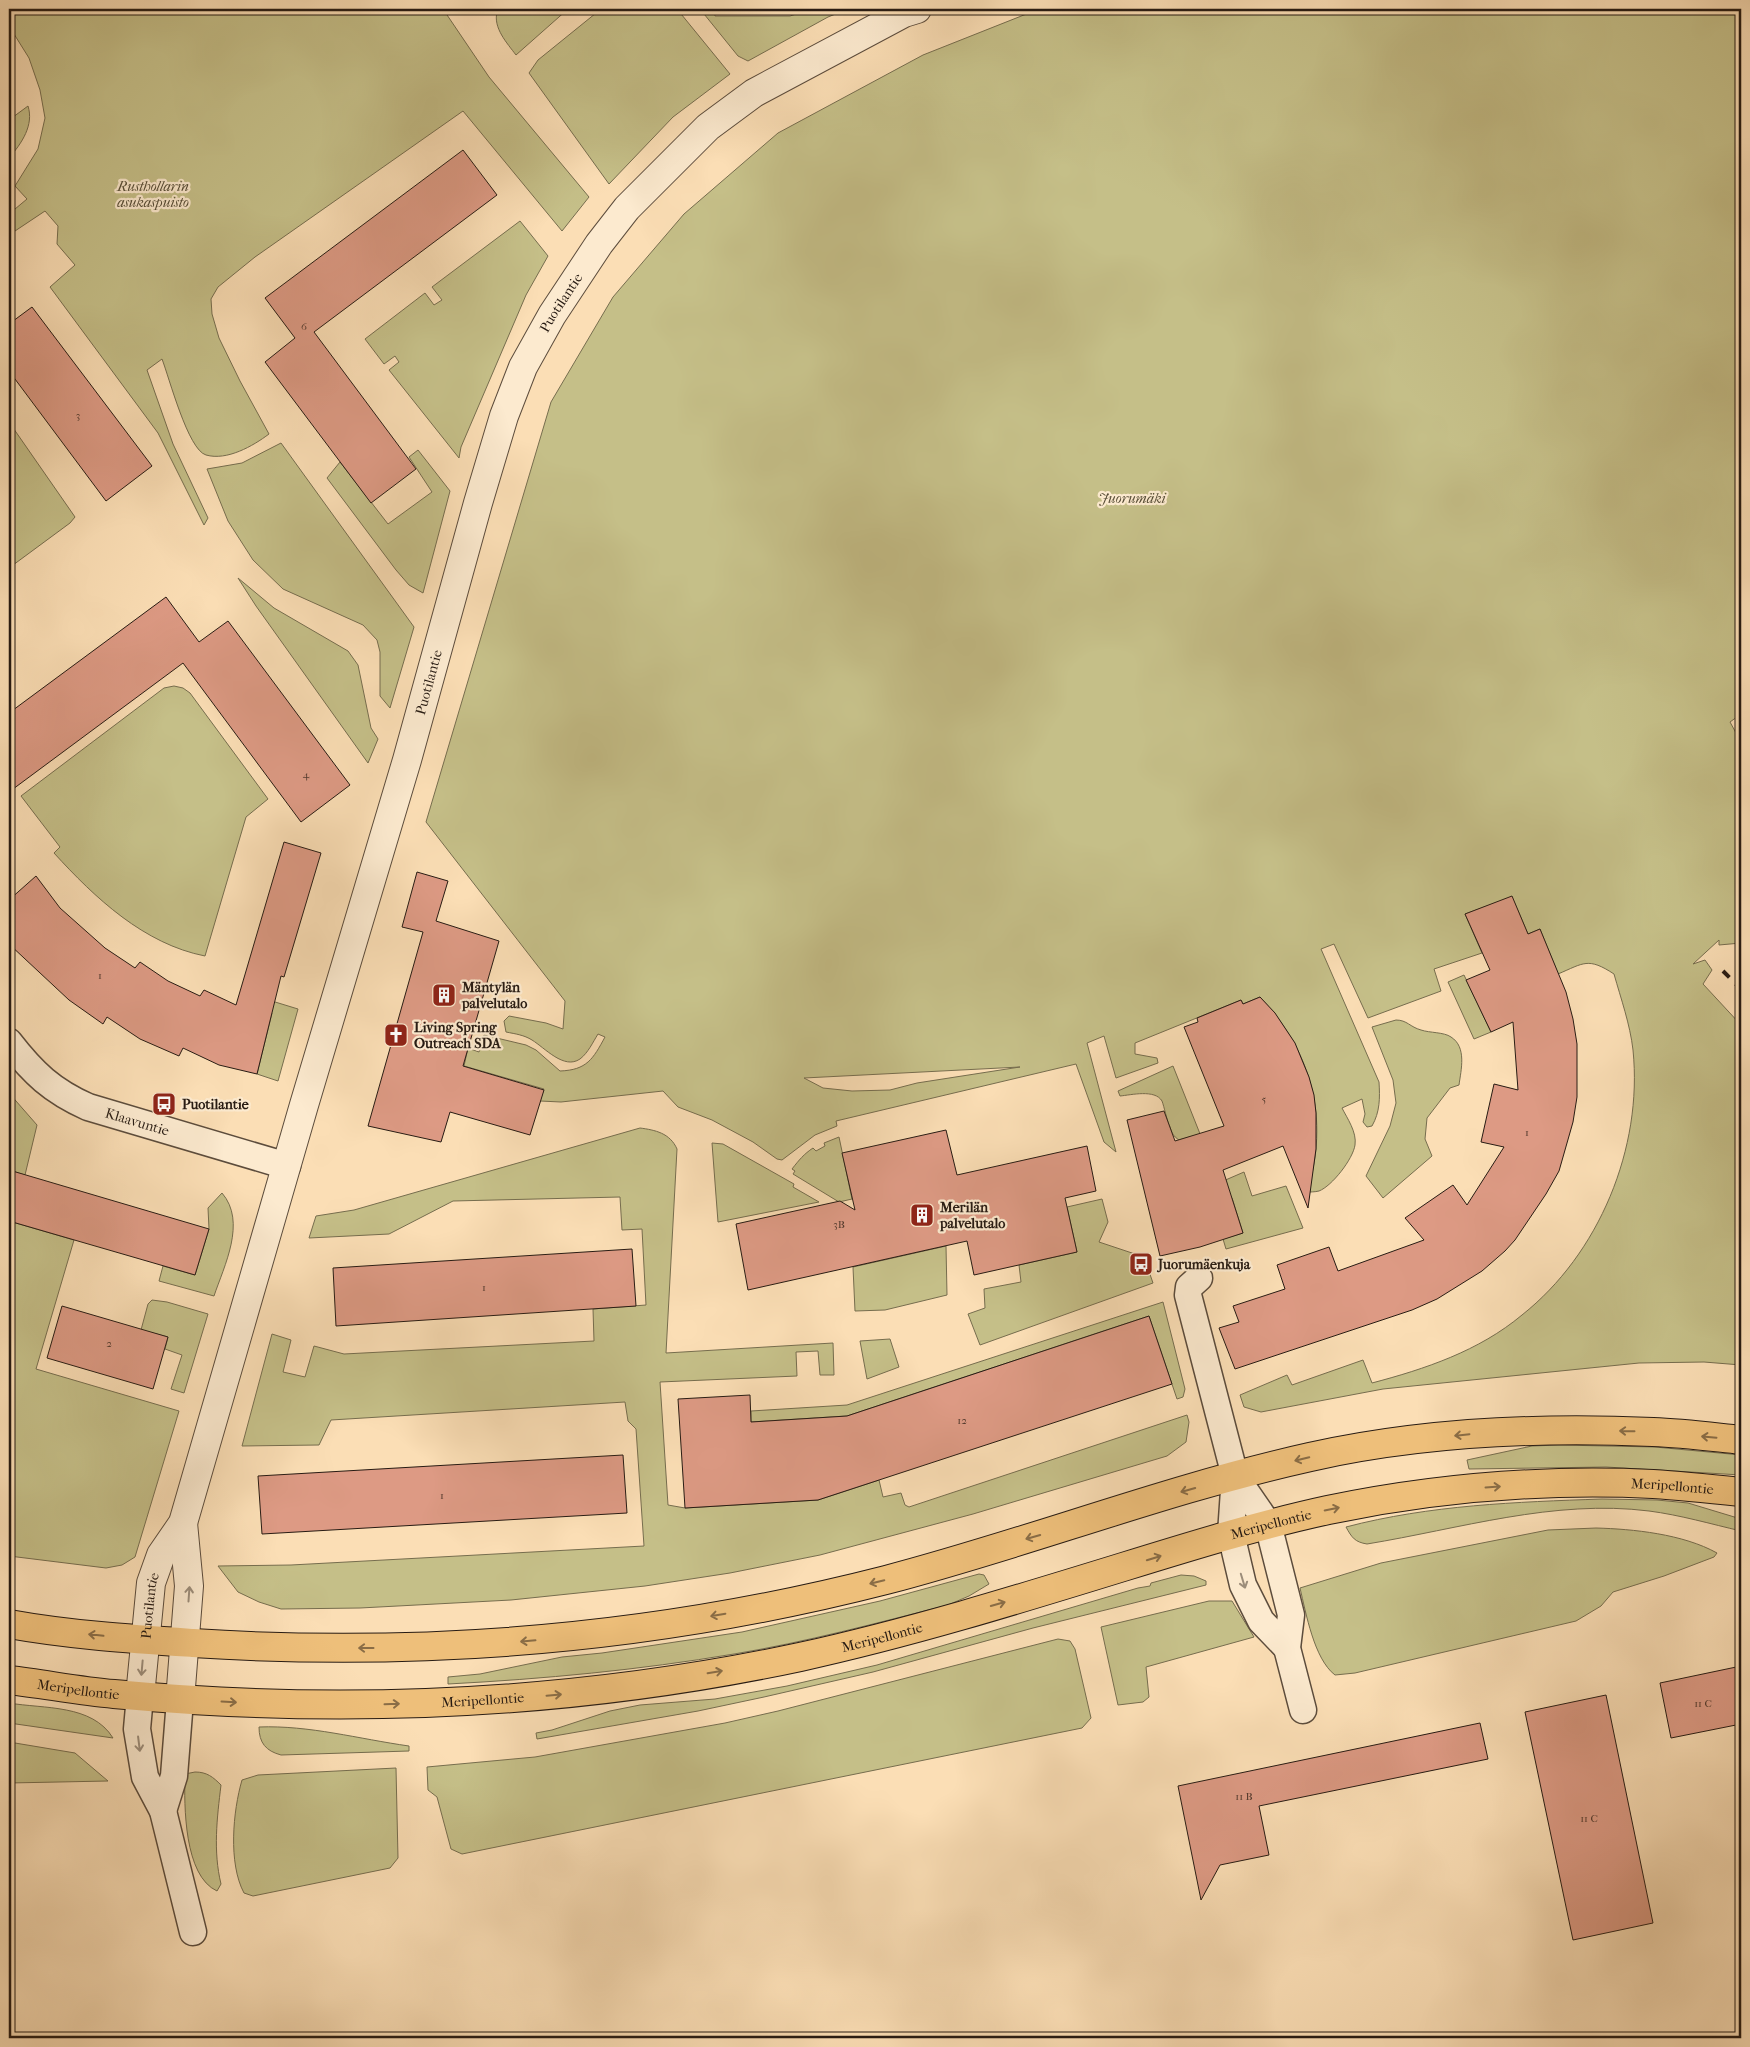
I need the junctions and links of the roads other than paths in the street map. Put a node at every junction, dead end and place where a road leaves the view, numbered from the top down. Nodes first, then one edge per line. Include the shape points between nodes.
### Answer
1 (918, 9) edge
2 (9, 1042) edge
3 (287, 1166) junction
4 (1194, 1286) dead end
5 (1741, 1440) edge
6 (1235, 1476) junction
7 (1741, 1492) edge
8 (183, 1523) junction
9 (1268, 1524) junction
10 (1231, 1534) junction
11 (9, 1624) edge
12 (145, 1640) junction
13 (185, 1642) junction
14 (1287, 1648) junction
15 (9, 1680) edge
16 (140, 1696) junction
17 (180, 1700) junction
18 (1303, 1710) dead end
19 (163, 1811) junction
20 (193, 1932) dead end

1 - 3 street, Puotilantie via 904,13 754,93 708,127 627,208 599,244 552,315 523,367 504,416 478,503 407,760
2 - 3 street, Klaavuntie via 46,1084 88,1107
3 - 8 street, Puotilantie
4 - 6 street
5 -> 6 main road via 1656,1432 1546,1430 1468,1435 1398,1442 1314,1456
6 - 9 street
6 - 10 street
6 -> 13 main road via 886,1580 674,1623 576,1636 399,1648 272,1647
9 -> 7 main road, Meripellontie via 1398,1497 1487,1488 1654,1484
8 - 12 street, Puotilantie via 157,1564 148,1598
13 -> 8 street, Puotilantie via 190,1586
9 - 10 main road, Meripellontie
9 - 14 street via 1291,1614
10 -> 14 street via 1243,1585 1261,1621
17 -> 10 main road, Meripellontie via 314,1705 432,1703 579,1692 719,1672 883,1638
12 -> 11 main road
12 - 13 main road
12 -> 16 street, Puotilantie
13 - 17 street, Puotilantie
14 - 18 street
15 - 16 main road, Meripellontie
16 - 17 main road, Meripellontie
16 -> 19 street via 139,1750 145,1777
17 - 19 street via 174,1776
19 - 20 street

